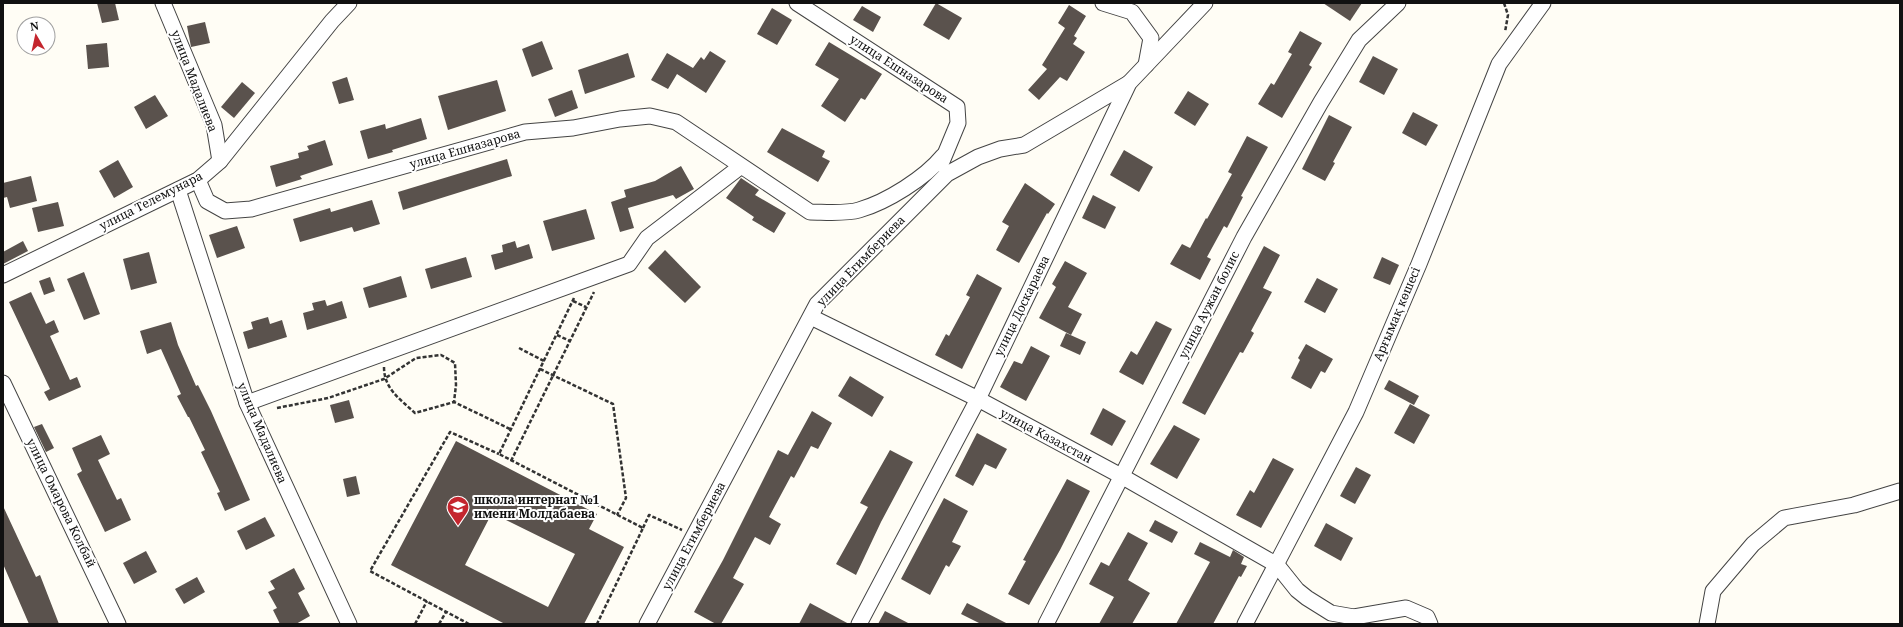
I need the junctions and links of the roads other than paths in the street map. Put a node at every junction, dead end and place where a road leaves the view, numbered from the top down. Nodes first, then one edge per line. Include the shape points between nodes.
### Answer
1 (163, 3) edge
2 (350, 3) edge
3 (797, 3) edge
4 (1103, 3) edge
5 (1205, 3) edge
6 (1398, 3) edge
7 (1543, 3) edge
8 (1146, 66) junction
9 (1129, 83) junction
10 (943, 156) junction
11 (220, 161) junction
12 (740, 167) junction
13 (198, 180) junction
14 (178, 190) junction
15 (930, 191) junction
16 (3, 275) edge
17 (811, 317) junction
18 (3, 382) edge
19 (978, 399) junction
20 (247, 403) junction
21 (1123, 477) junction
22 (1900, 491) edge
23 (1277, 565) junction
24 (118, 624) edge
25 (349, 624) edge
26 (647, 624) edge
27 (859, 624) edge
28 (1046, 624) edge
29 (1245, 624) edge
30 (1430, 624) edge
31 (1707, 624) edge

1 - 11 street, улица Мадалиева via 214,125
2 - 11 street, улица Телемунара via 332,21
3 - 10 street, улица Ешназарова via 957,107 958,123
4 - 8 street via 1132,12 1151,38
5 - 8 street, улица Доскараева
6 - 21 street, улица Аужан болис via 1359,40 1321,102 1244,237
7 - 23 street, Арғымақ көшесі via 1499,64 1419,264 1356,412
8 - 9 street, улица Доскараева
9 - 15 street, улица Егимбериева via 1024,145 1000,149 978,157 947,174
9 - 19 street, улица Доскараева
10 - 12 street, улица Ешназарова via 933,169 906,188 858,211 810,212
10 - 15 street, улица Ешназарова
11 - 13 street, улица Телемунара
12 - 13 street, улица Ешназарова via 676,122 650,116 573,128 525,132 251,210 225,212 206,201
12 - 20 street via 648,238 629,264
13 - 14 street, улица Телемунара
14 - 16 street, улица Телемунара
14 - 20 street, улица Мадалиева
15 - 17 street, улица Егимбериева via 818,304
17 - 19 street, улица Казахстан
17 - 26 street, улица Егимбериева
18 - 24 street, улица Омарова Колбай
19 - 21 street, улица Казахстан
19 - 27 street, улица Доскараева
20 - 25 street, улица Мадалиева
21 - 23 street, улица Казахстан
21 - 28 street, улица Аужан болис
22 - 31 street via 1854,505 1784,518 1753,544 1713,591
23 - 29 street, Арғымақ көшесі
23 - 30 street via 1297,590 1332,612 1354,617 1406,608 1427,617

